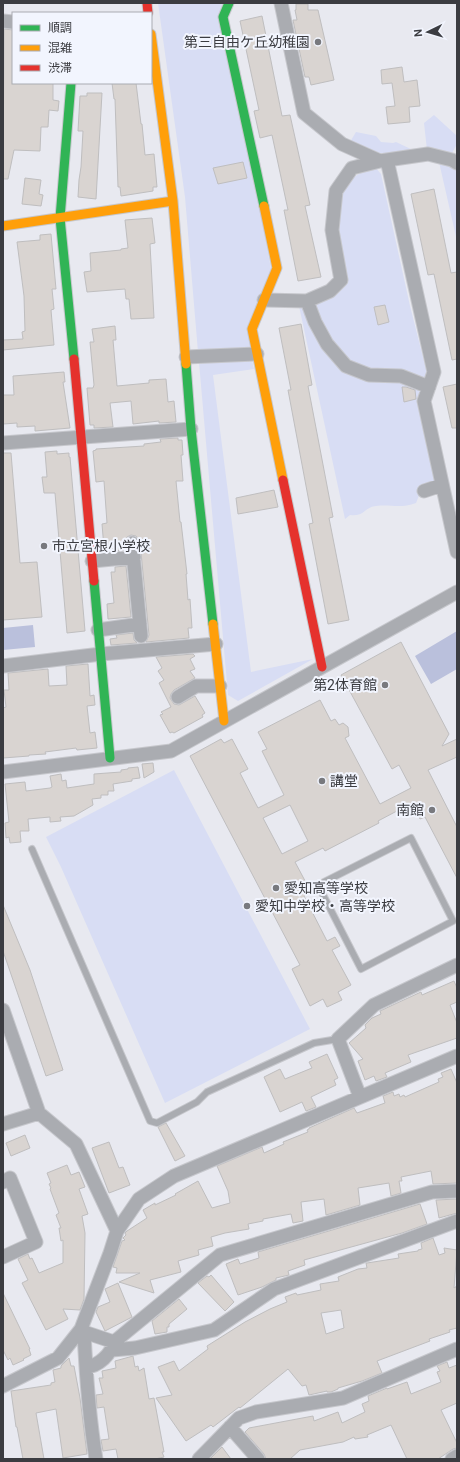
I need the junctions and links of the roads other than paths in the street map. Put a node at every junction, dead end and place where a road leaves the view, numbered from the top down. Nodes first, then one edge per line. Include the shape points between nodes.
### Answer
1 (229, 3) edge
2 (281, 3) edge
3 (152, 44) edge
4 (71, 84) edge
5 (383, 161) junction
6 (457, 163) edge
7 (173, 201) junction
8 (60, 218) junction
9 (3, 226) edge
10 (264, 300) junction
11 (307, 301) junction
12 (257, 354) junction
13 (186, 357) junction
14 (429, 387) junction
15 (192, 429) junction
16 (82, 437) junction
17 (3, 443) edge
18 (442, 484) junction
19 (424, 491) dead end
20 (132, 543) dead end
21 (457, 552) edge
22 (134, 557) junction
23 (92, 562) junction
24 (457, 592) edge
25 (98, 630) junction
26 (216, 644) junction
27 (101, 654) junction
28 (3, 666) edge
29 (322, 667) junction
30 (220, 686) junction
31 (178, 696) dead end
32 (224, 721) junction
33 (110, 758) junction
34 (3, 772) edge
35 (32, 849) dead end
36 (455, 920) edge
37 (457, 965) edge
38 (3, 1010) edge
39 (338, 1040) junction
40 (457, 1056) edge
41 (360, 1097) junction
42 (39, 1113) junction
43 (3, 1124) edge
44 (3, 1182) edge
45 (457, 1191) edge
46 (457, 1221) edge
47 (117, 1231) junction
48 (3, 1257) edge
49 (83, 1330) junction
50 (113, 1346) junction
51 (457, 1349) edge
52 (86, 1367) junction
53 (3, 1386) edge
54 (230, 1427) junction
55 (457, 1456) edge
56 (96, 1459) edge
57 (199, 1459) edge
58 (258, 1459) edge
59 (452, 1459) edge

1 - 10 street via 223,17 277,268
2 - 5 street via 304,113 342,144
3 - 7 street
4 - 8 street
5 - 6 street via 428,154
5 - 11 street via 352,168 336,191 332,230 341,280 330,291
5 - 14 street via 434,372
7 - 8 street
7 - 13 street
8 - 9 street
8 - 16 street
10 - 11 street
10 - 12 street via 252,329
11 - 14 street via 327,344 346,366 369,375 401,376
12 - 13 street
12 - 29 street
13 - 15 street
14 - 18 street via 424,401
15 - 16 street
15 - 26 street
16 - 17 street
16 - 23 street
18 - 19 street
18 - 21 street
20 - 22 street
22 - 23 street
22 - 25 street via 141,630
23 - 25 street
24 - 29 street
25 - 27 street
26 - 27 street
26 - 30 street
27 - 28 street
27 - 33 street
29 - 32 street
30 - 31 street via 196,686
30 - 32 street
32 - 33 street via 171,751
33 - 34 street
35 - 39 lane via 150,1121 157,1123 197,1102 207,1092 314,1043
36 - 36 lane via 361,969 318,886 411,838
37 - 39 street via 374,1006
38 - 42 street
39 - 41 street
40 - 41 street
41 - 47 street via 174,1176 139,1199
42 - 43 street
42 - 47 street via 76,1144
44 - 48 street via 10,1178 36,1242
45 - 50 street via 432,1192 220,1255
46 - 50 street via 274,1289 214,1330 134,1348
47 - 49 street
49 - 50 street
49 - 52 street
49 - 53 street via 58,1358
50 - 52 street via 95,1366
51 - 54 street via 343,1398 256,1412 238,1418
52 - 56 street
54 - 57 street
54 - 58 street
55 - 59 street

